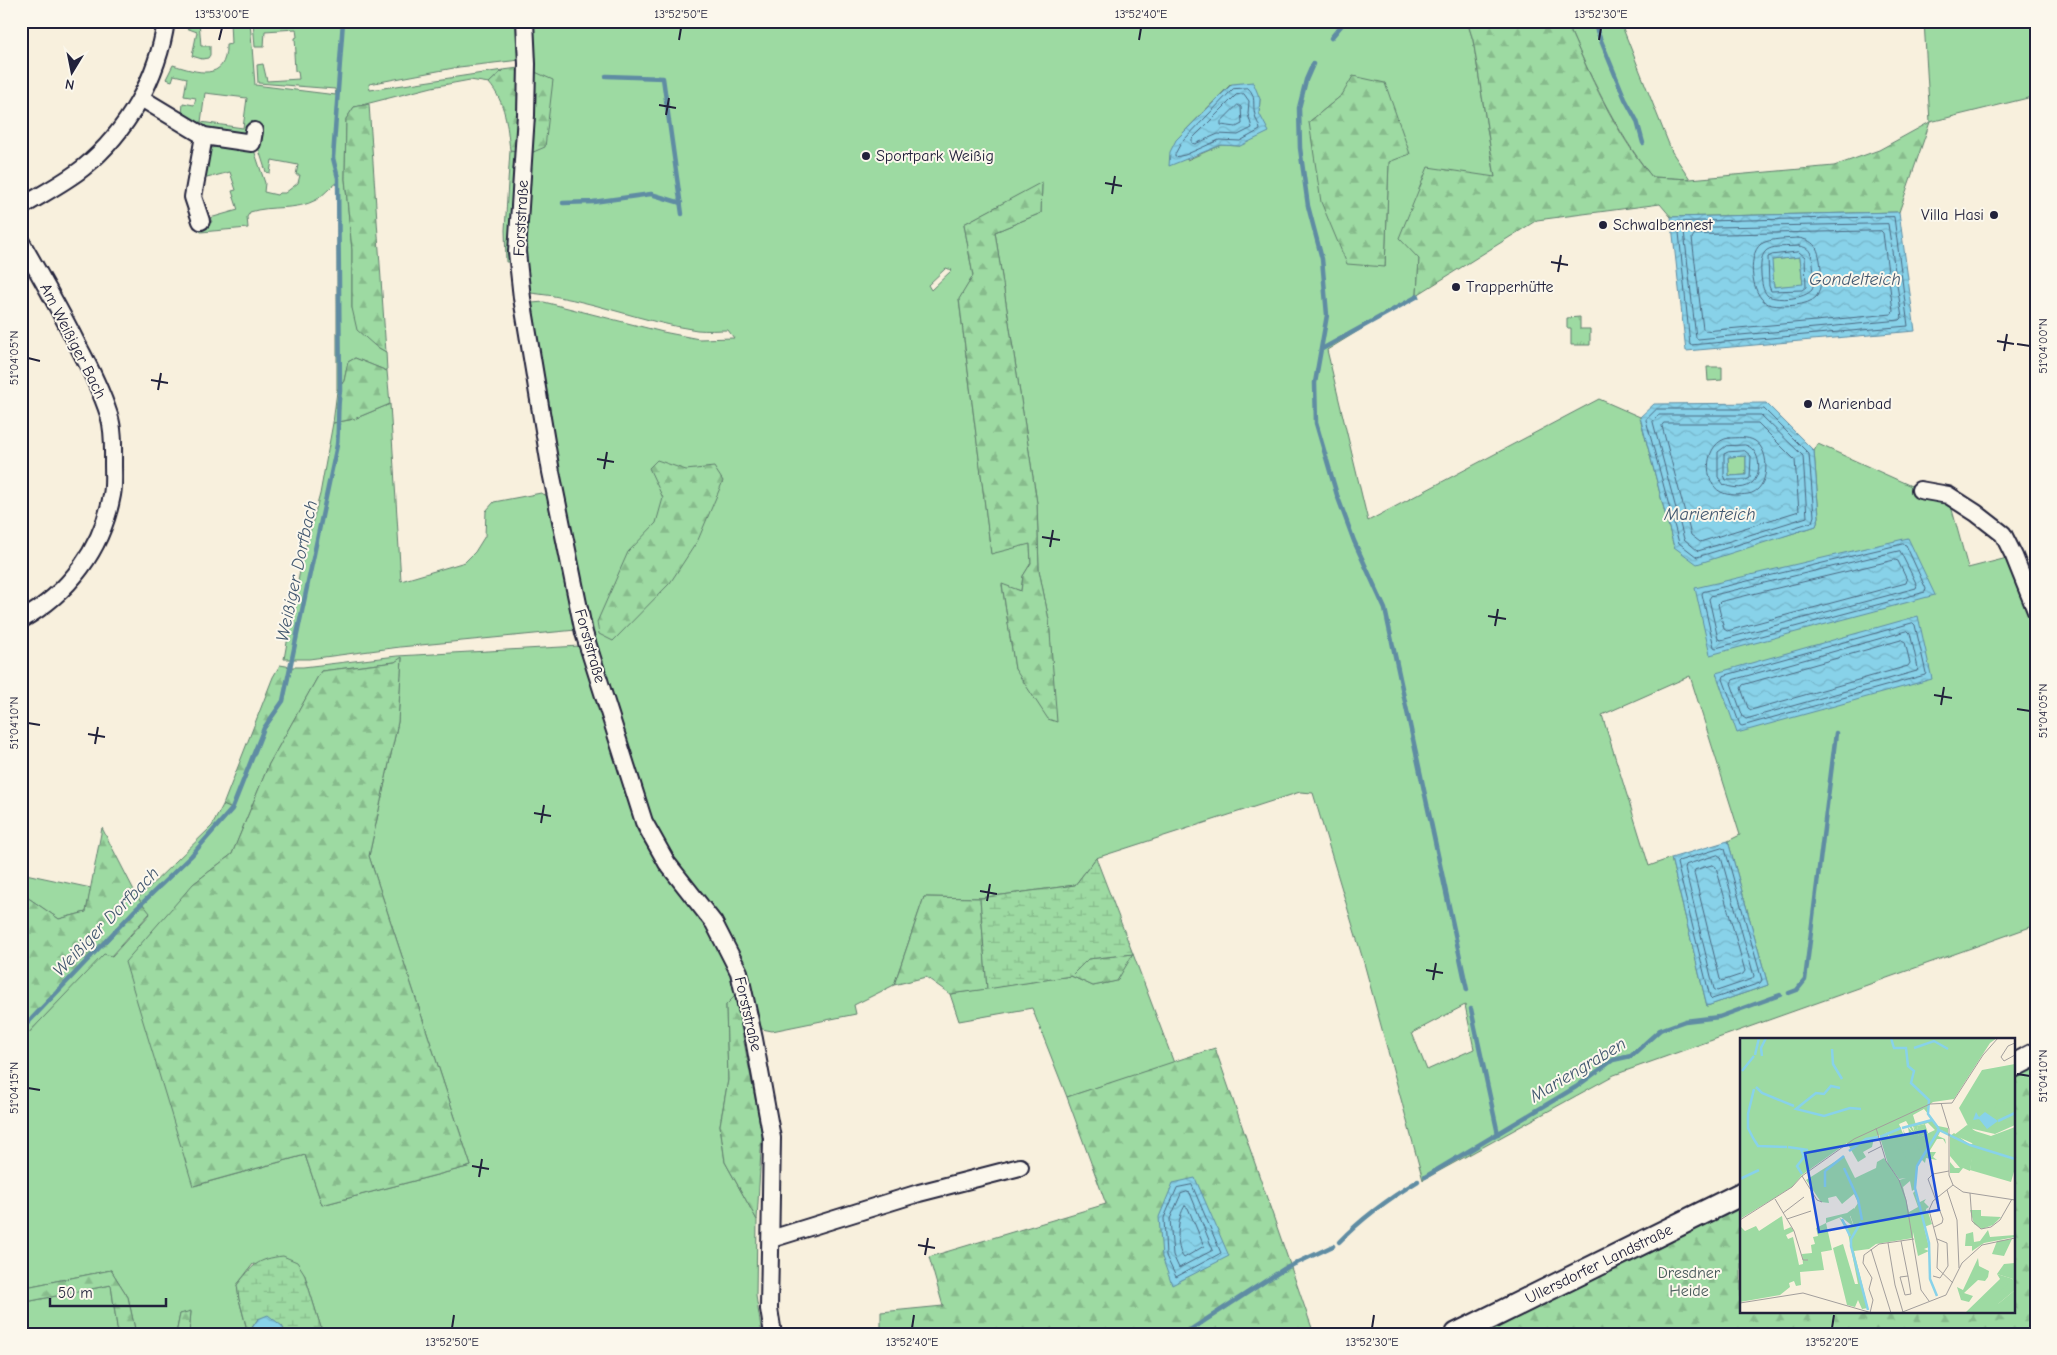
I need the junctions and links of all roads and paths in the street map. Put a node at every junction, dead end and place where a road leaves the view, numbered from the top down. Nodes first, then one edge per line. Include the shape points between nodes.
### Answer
1 (166, 21) edge
2 (525, 21) edge
3 (141, 98) junction
4 (254, 131) dead end
5 (204, 136) junction
6 (21, 207) edge
7 (194, 218) dead end
8 (21, 242) edge
9 (1920, 490) dead end
10 (2036, 611) edge
11 (21, 620) edge
12 (2036, 1054) edge
13 (2014, 1065) edge
14 (1020, 1167) dead end
15 (1740, 1194) edge
16 (771, 1239) junction
17 (773, 1334) edge
18 (1457, 1334) edge

1 - 3 street via 158,58
2 - 16 street, Forststraße via 526,115 517,252 552,472 582,623 644,822 667,863 714,923 739,972 772,1138
3 - 5 street
3 - 6 street via 99,154 65,181
4 - 5 street via 252,143
5 - 7 street via 193,197
8 - 11 street, Am Weißiger Bach via 96,381 114,441 113,493 94,549 82,568 52,601
9 - 10 street via 1948,495 2003,534
12 - 13 main road
14 - 16 street via 919,1193
15 - 18 main road, Ullersdorfer Landstraße
16 - 17 street, Forststraße via 769,1309

